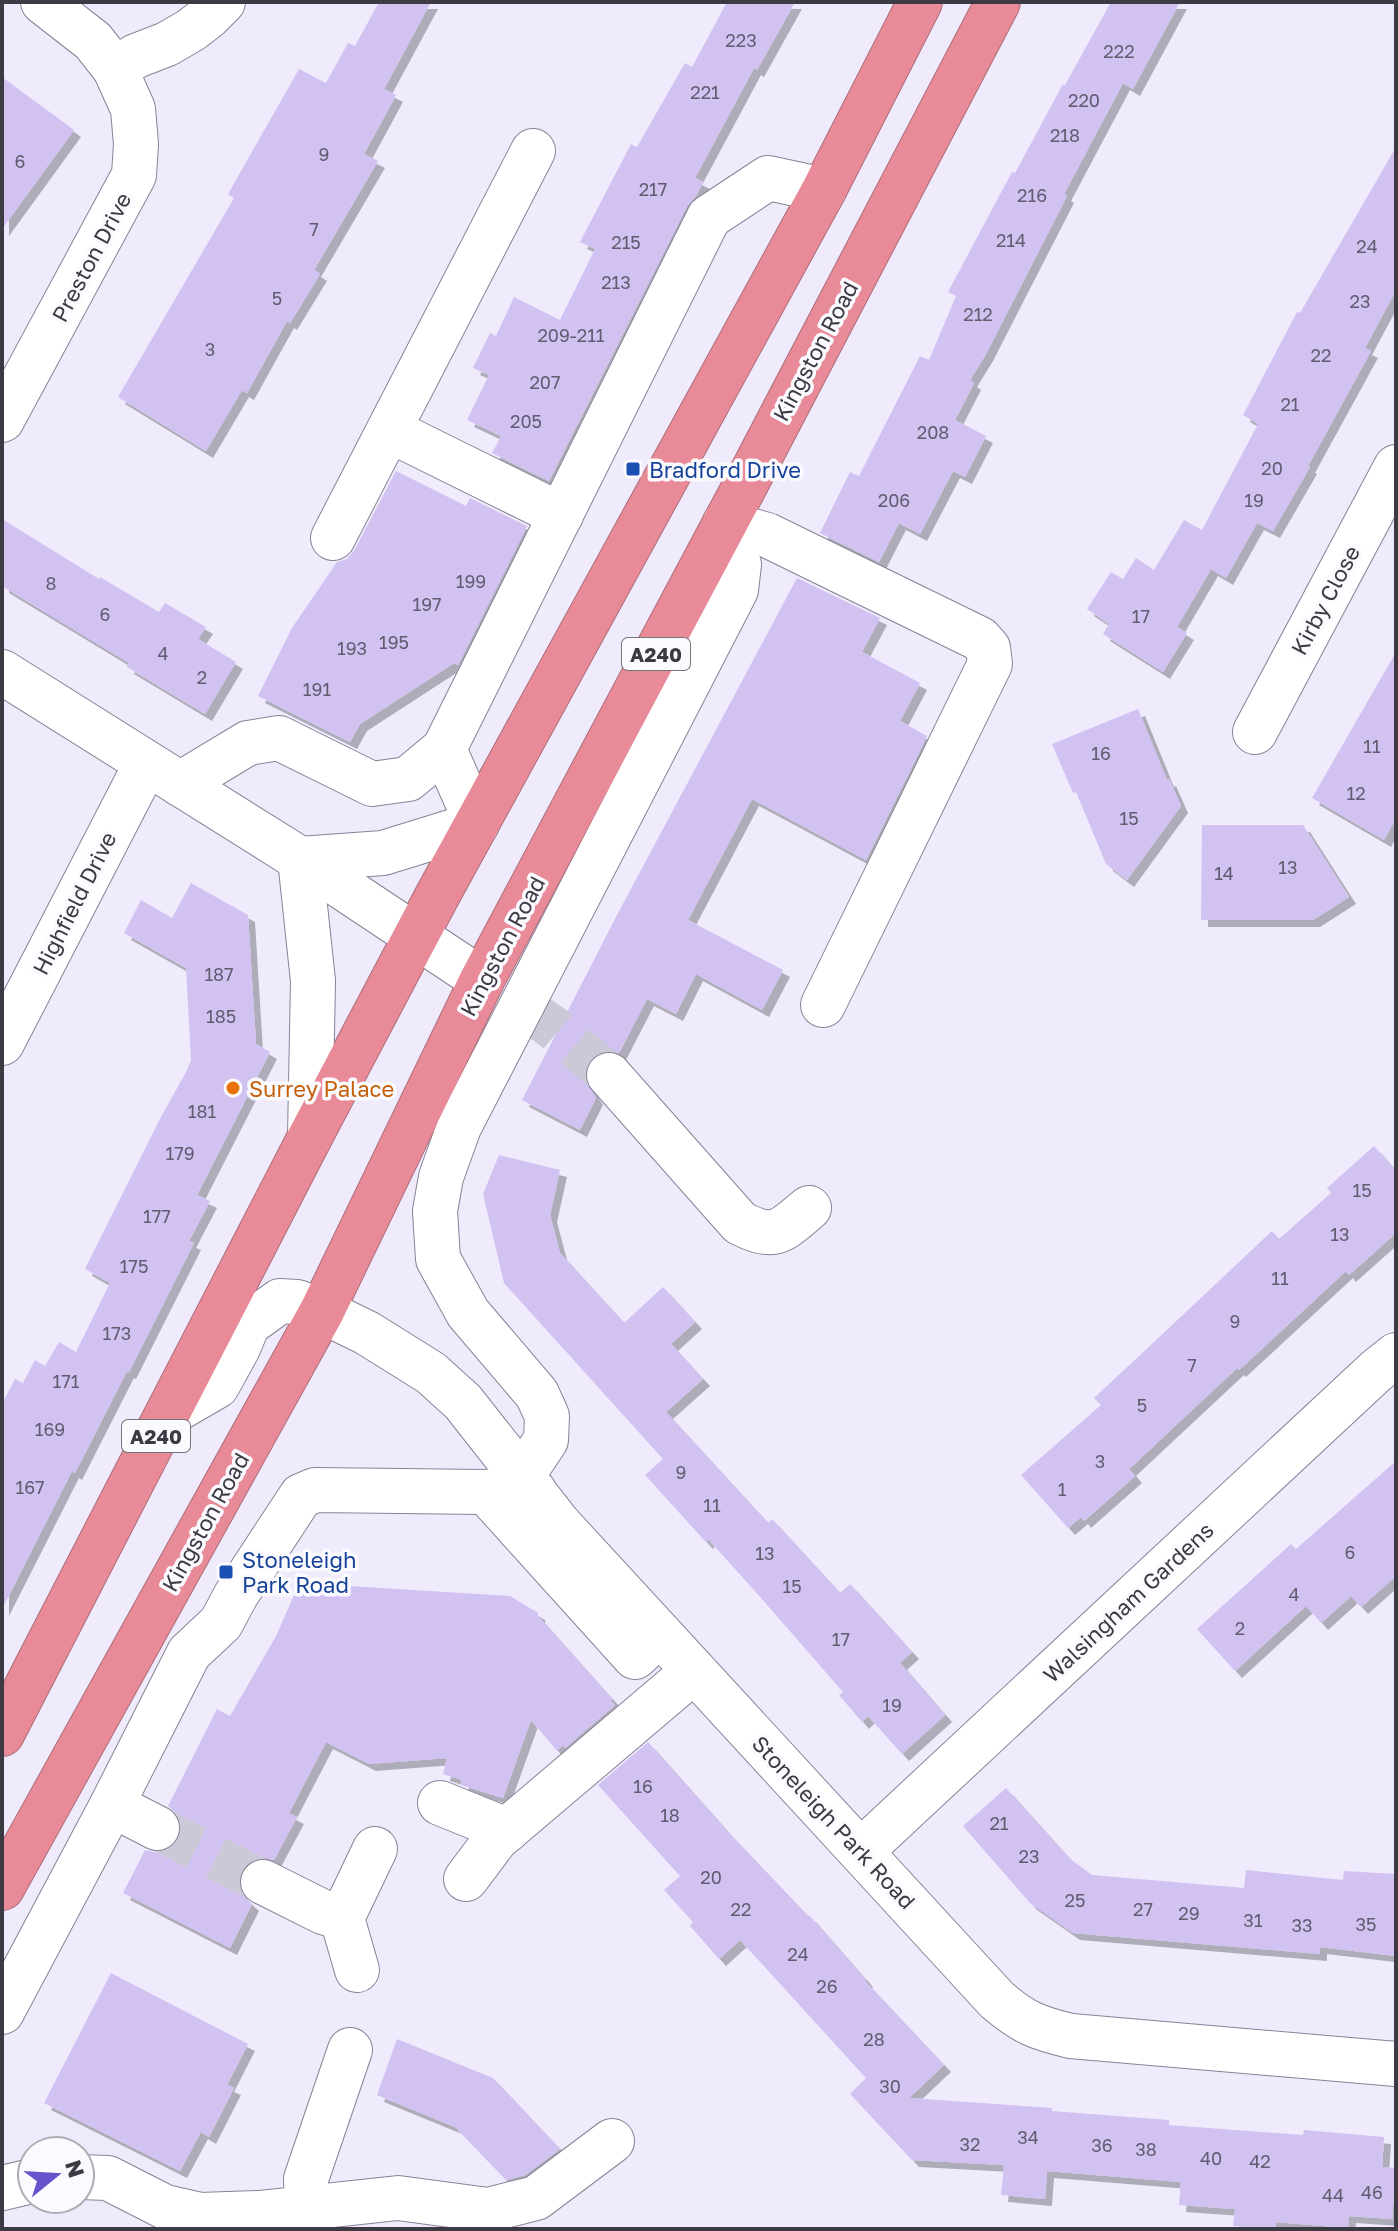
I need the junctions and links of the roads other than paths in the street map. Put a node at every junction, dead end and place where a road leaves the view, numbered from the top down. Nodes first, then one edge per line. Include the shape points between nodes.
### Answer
1 (43, 2) edge
2 (223, 2) edge
3 (920, 2) edge
4 (998, 2) edge
5 (115, 69) junction
6 (533, 151) dead end
7 (824, 190) junction
8 (2, 420) edge
9 (389, 430) junction
10 (1396, 467) edge
11 (561, 515) junction
12 (725, 523) junction
13 (333, 538) dead end
14 (2, 672) edge
15 (1255, 732) dead end
16 (444, 749) junction
17 (163, 774) junction
18 (477, 824) junction
19 (300, 859) junction
20 (417, 935) junction
21 (482, 980) junction
22 (823, 1005) dead end
23 (2, 1043) edge
24 (609, 1075) tunnel mouth
25 (310, 1137) junction
26 (809, 1208) dead end
27 (322, 1311) junction
28 (1396, 1355) edge
29 (167, 1415) junction
30 (514, 1487) junction
31 (694, 1671) junction
32 (2, 1734) edge
33 (440, 1803) dead end
34 (112, 1805) junction
35 (157, 1828) tunnel mouth
36 (507, 1830) junction
37 (375, 1849) dead end
38 (861, 1851) junction
39 (466, 1879) dead end
40 (263, 1882) tunnel mouth
41 (2, 1888) edge
42 (342, 1918) junction
43 (357, 1970) dead end
44 (2, 2012) edge
45 (350, 2050) dead end
46 (1396, 2064) edge
47 (612, 2141) dead end
48 (96, 2178) edge
49 (307, 2207) junction

1 - 5 street, Preston Drive via 93,41
2 - 5 street via 191,30
3 - 7 highway, A240
4 - 12 highway, Kingston Road / A240
5 - 8 street, Preston Drive via 133,109 134,175
6 - 9 street
7 - 11 street via 768,178 709,217
7 - 18 highway, A240
9 - 11 street
9 - 13 street
10 - 15 street, Kirby Close
11 - 16 street
12 - 21 highway, Kingston Road / A240
12 - 22 street via 767,535 980,639 988,648 990,664
12 - 30 street via 739,564 736,590 459,1127 441,1177 435,1211 438,1259 468,1313 537,1394 547,1416 546,1440
14 - 17 street
16 - 17 street via 408,779 372,784 279,738 248,743
16 - 18 street
17 - 19 street
17 - 23 street, Highfield Drive
18 - 19 street via 383,853
18 - 20 highway, A240
19 - 20 street
19 - 25 street via 313,981
20 - 21 street
20 - 25 highway, A240
21 - 27 highway, Kingston Road / A240
24 - 26 street via 740,1223 760,1233 781,1231
25 - 29 highway, A240
27 - 29 street, Stoneleigh Park Road via 289,1301 266,1309 248,1324 217,1386
27 - 30 street, Stoneleigh Park Road via 431,1373 463,1402
27 - 41 highway, Kingston Road / A240
28 - 38 street, Walsingham Gardens
29 - 32 highway, A240
30 - 31 street, Stoneleigh Park Road via 559,1524
30 - 34 street via 315,1490 301,1496 221,1623 189,1653
31 - 36 street
31 - 38 street, Stoneleigh Park Road
33 - 36 street
34 - 35 street
34 - 44 street
36 - 39 street
37 - 42 street
38 - 46 street, Stoneleigh Park Road via 997,2000 1038,2028 1071,2036
40 - 42 street
42 - 43 street
45 - 49 street via 306,2179
47 - 49 street via 536,2198 488,2210 398,2198
48 - 49 street via 108,2178 165,2207 200,2215

